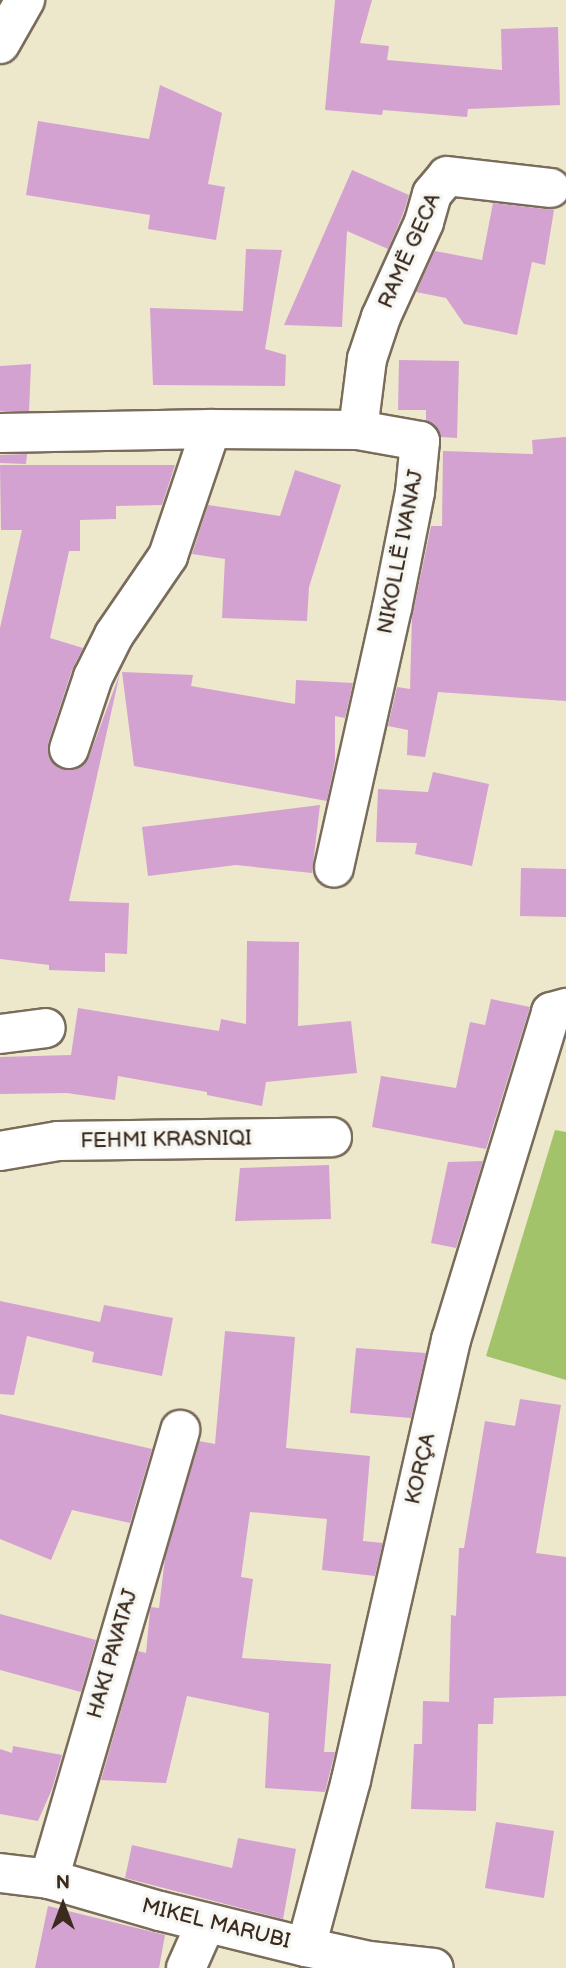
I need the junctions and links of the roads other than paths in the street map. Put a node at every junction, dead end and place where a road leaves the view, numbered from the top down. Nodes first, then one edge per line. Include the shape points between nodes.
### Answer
1 (25, 0) edge
2 (0, 44) edge
3 (550, 188) dead end
4 (211, 429) junction
5 (358, 430) junction
6 (0, 433) edge
7 (69, 749) dead end
8 (334, 868) dead end
9 (566, 1008) edge
10 (46, 1028) dead end
11 (0, 1034) edge
12 (332, 1138) dead end
13 (0, 1152) edge
14 (180, 1430) dead end
15 (0, 1873) edge
16 (49, 1878) junction
17 (206, 1923) junction
18 (306, 1947) junction
19 (186, 1968) edge
20 (434, 1968) edge

1 - 2 street
3 - 5 street, RAMË GECA via 447,176 432,194 367,359
4 - 5 street, NIKOLLË IVANAJ
4 - 6 street, NIKOLLË IVANAJ
4 - 7 street via 168,556 93,677
5 - 8 street, NIKOLLË IVANAJ via 420,441 395,595
9 - 18 street, KORÇA via 551,1012 451,1340 351,1780
10 - 11 street
12 - 13 street, FEHMI KRASNIQI via 58,1142
14 - 16 street, HAKI PAVATAJ
15 - 16 street, MIKEL MARUBI
16 - 17 street, MIKEL MARUBI
17 - 18 street, MIKEL MARUBI
17 - 19 street
18 - 20 street, MIKEL MARUBI via 369,1961

